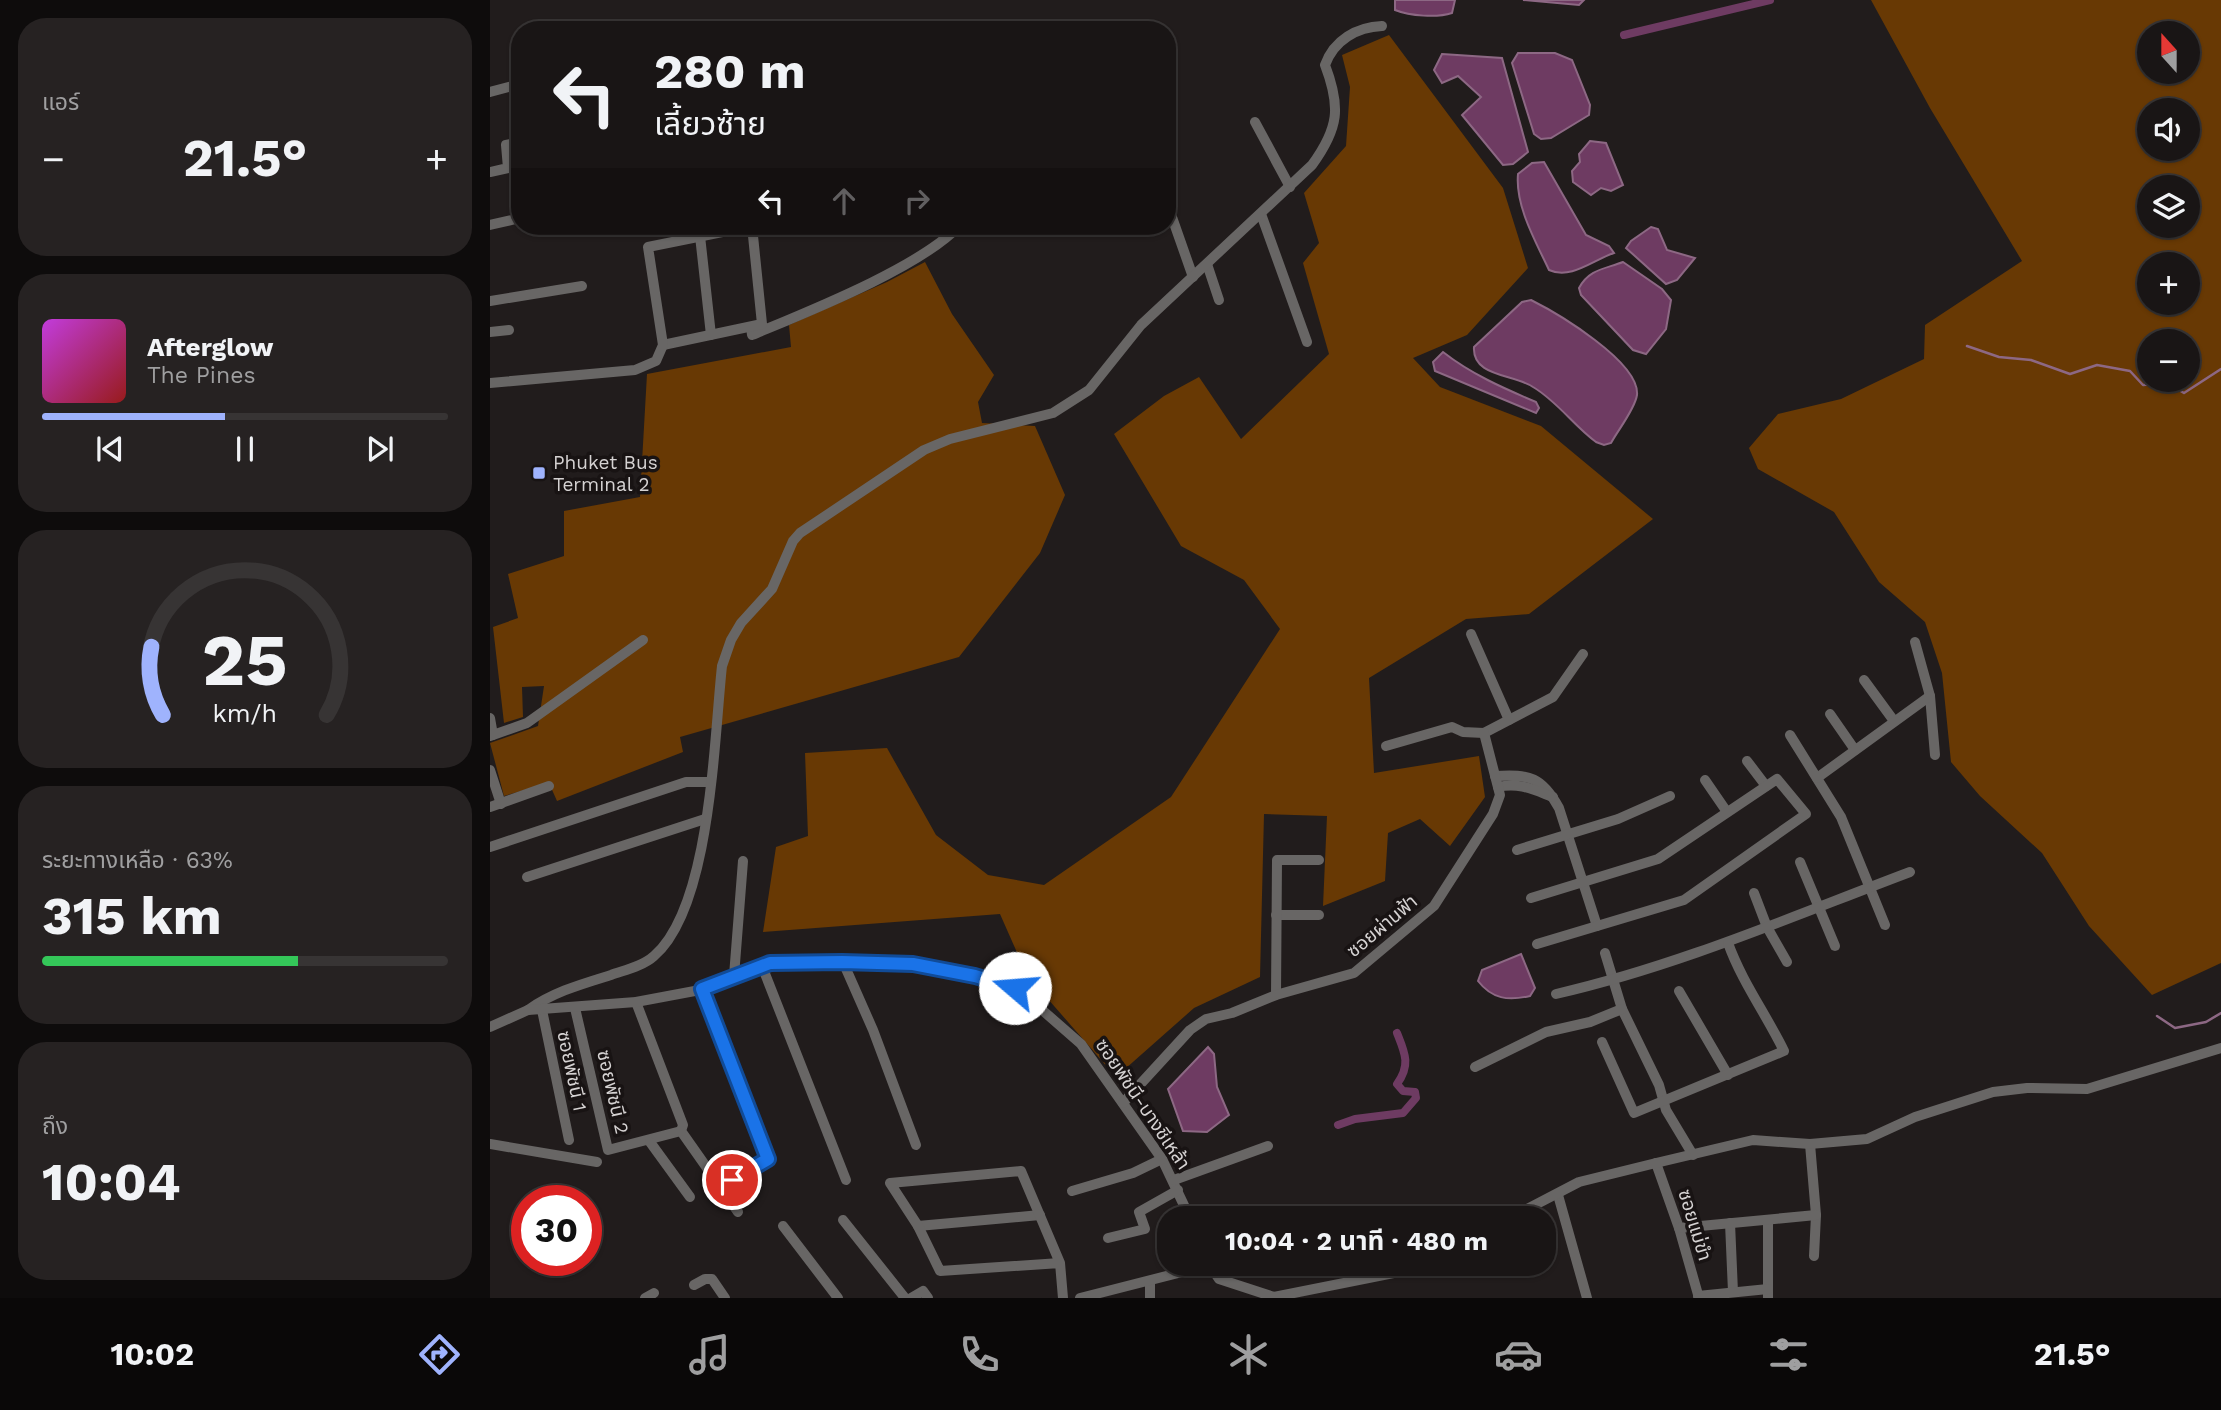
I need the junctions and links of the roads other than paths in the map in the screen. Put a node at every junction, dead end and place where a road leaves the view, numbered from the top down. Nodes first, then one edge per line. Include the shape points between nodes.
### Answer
1 (1382, 26) dead end
2 (511, 86) edge
3 (490, 92) edge
4 (1255, 122) dead end
5 (511, 144) edge
6 (490, 172) edge
7 (1290, 187) junction
8 (1261, 214) junction
9 (511, 220) edge
10 (490, 225) edge
11 (1176, 229) edge
12 (705, 235) edge
13 (753, 235) edge
14 (946, 235) edge
15 (700, 236) junction
16 (1207, 264) junction
17 (1193, 277) junction
18 (582, 286) dead end
19 (1219, 300) dead end
20 (490, 301) edge
21 (751, 327) junction
22 (509, 330) dead end
23 (490, 332) edge
24 (711, 335) junction
25 (1307, 342) dead end
26 (663, 345) junction
27 (490, 383) edge
28 (1471, 634) dead end
29 (643, 640) dead end
30 (1916, 642) dead end
31 (1579, 658) dead end
32 (1864, 680) dead end
33 (1930, 696) junction
34 (1830, 714) dead end
35 (490, 718) edge
36 (1510, 720) junction
37 (1894, 721) junction
38 (1484, 733) junction
39 (1790, 735) dead end
40 (491, 736) edge
41 (1385, 746) dead end
42 (1855, 750) junction
43 (1935, 755) dead end
44 (1747, 761) dead end
45 (490, 769) edge
46 (1495, 776) junction
47 (1817, 778) junction
48 (1705, 780) dead end
49 (709, 782) junction
50 (549, 786) dead end
51 (1766, 786) junction
52 (1498, 787) junction
53 (1670, 796) dead end
54 (1553, 797) junction
55 (495, 805) edge
56 (1727, 812) junction
57 (705, 819) junction
58 (1567, 835) junction
59 (490, 847) edge
60 (1517, 850) dead end
61 (1318, 860) dead end
62 (743, 861) dead end
63 (1800, 862) dead end
64 (1909, 872) dead end
65 (527, 877) dead end
66 (1583, 882) junction
67 (1869, 887) junction
68 (1754, 894) dead end
69 (1531, 898) dead end
70 (1818, 907) junction
71 (1276, 915) junction
72 (1319, 915) dead end
73 (1885, 925) dead end
74 (1597, 926) junction
75 (1767, 927) junction
76 (1728, 943) junction
77 (1537, 944) dead end
78 (1835, 946) dead end
79 (1605, 953) dead end
80 (842, 962) junction
81 (1787, 962) dead end
82 (762, 966) junction
83 (733, 976) junction
84 (1613, 981) junction
85 (702, 989) junction
86 (1679, 991) dead end
87 (1556, 994) dead end
88 (1276, 995) junction
89 (636, 1002) junction
90 (575, 1007) junction
91 (1622, 1009) junction
92 (528, 1010) junction
93 (542, 1010) junction
94 (490, 1027) edge
95 (1602, 1042) dead end
96 (2221, 1048) edge
97 (1475, 1067) dead end
98 (1728, 1075) junction
99 (1663, 1100) junction
100 (1123, 1103) junction
101 (681, 1131) junction
102 (569, 1139) dead end
103 (650, 1142) junction
104 (490, 1144) edge
105 (1810, 1144) junction
106 (916, 1145) dead end
107 (1268, 1146) dead end
108 (1693, 1155) junction
109 (1162, 1159) junction
110 (597, 1162) dead end
111 (1656, 1163) junction
112 (846, 1180) dead end
113 (1176, 1185) junction
114 (719, 1187) junction
115 (1072, 1191) dead end
116 (1558, 1195) junction
117 (690, 1197) dead end
118 (1185, 1206) edge
119 (1535, 1206) edge
120 (738, 1212) dead end
121 (1040, 1215) junction
122 (1816, 1216) junction
123 (843, 1220) dead end
124 (1768, 1221) junction
125 (1730, 1223) junction
126 (783, 1226) dead end
127 (918, 1226) junction
128 (1679, 1228) junction
129 (1108, 1238) dead end
130 (1814, 1256) dead end
131 (1060, 1263) junction
132 (1172, 1276) edge
133 (1217, 1276) edge
134 (1378, 1276) edge
135 (1150, 1283) junction
136 (694, 1285) dead end
137 (1733, 1292) junction
138 (1768, 1294) edge
139 (1698, 1297) edge
140 (725, 1298) edge
141 (838, 1298) edge
142 (905, 1298) edge
143 (911, 1298) edge
144 (928, 1298) edge
145 (1063, 1298) edge
146 (1080, 1298) edge
147 (1150, 1298) edge
148 (1587, 1298) edge

1 - 7 street via 1364,27 1328,55 1325,65 1337,113 1326,147
2 - 3 street
4 - 7 street
5 - 6 street via 506,145 508,168
7 - 8 street
8 - 16 street
8 - 25 street
9 - 10 street
11 - 17 street
12 - 15 street
13 - 21 street via 761,324
14 - 21 street via 911,260 803,313 752,335
15 - 24 street
15 - 26 street via 648,247
16 - 17 street
16 - 19 street
17 - 49 street via 1141,325 1089,390 1053,413 924,450 800,533 772,589 731,640 722,666
18 - 20 street
21 - 24 street
22 - 23 street
24 - 26 street
26 - 27 street via 656,361 635,370
28 - 36 street
29 - 40 street via 527,723
30 - 33 street
31 - 36 street via 1553,697
32 - 37 street
33 - 37 street
33 - 43 street
34 - 42 street
35 - 40 street
36 - 38 street
37 - 42 street
38 - 41 street via 1452,727
38 - 46 street, ซอยผ่านฟ้า
39 - 47 street
42 - 47 street
44 - 51 street
45 - 55 street
46 - 52 street, ซอยผ่านฟ้า
46 - 54 street via 1530,778 1546,786
47 - 67 street via 1842,817
48 - 56 street
49 - 57 street
49 - 59 street via 686,782
50 - 55 street
51 - 56 street
51 - 74 street via 1777,779 1806,814 1684,900
52 - 54 street via 1523,786
52 - 88 street, ซอยผ่านฟ้า via 1493,814 1434,906 1354,973
53 - 58 street
54 - 58 street
56 - 66 street via 1658,859
57 - 65 street
57 - 92 street via 694,881 676,926 655,956 544,999
58 - 60 street
58 - 66 street
61 - 71 street via 1277,860
62 - 83 street
63 - 70 street
64 - 67 street
66 - 69 street
66 - 74 street
67 - 70 street
67 - 73 street
68 - 75 street
70 - 75 street
70 - 78 street
71 - 72 street
71 - 88 street
74 - 77 street
75 - 76 street
75 - 81 street
76 - 84 street
76 - 98 street via 1739,975 1784,1051
79 - 84 street
80 - 82 street, ซอยพัชนี-บางชีเหล้า
80 - 100 street, ซอยพัชนี-บางชีเหล้า via 913,964 1015,988 1081,1044
80 - 106 street
82 - 83 street, ซอยพัชนี-บางชีเหล้า
82 - 112 street
83 - 85 street, ซอยพัชนี-บางชีเหล้า
84 - 87 street
84 - 91 street
85 - 89 street, ซอยพัชนี-บางชีเหล้า
85 - 114 street via 768,1159
86 - 98 street
88 - 100 street, ซอยผ่านฟ้า via 1233,1013 1206,1018
89 - 90 street, ซอยพัชนี-บางชีเหล้า
89 - 101 street via 683,1125
90 - 93 street, ซอยพัชนี-บางชีเหล้า
90 - 103 street, ซอยพัชนี 2 via 608,1150
91 - 97 street via 1546,1032
91 - 99 street
92 - 93 street, ซอยพัชนี-บางชีเหล้า
92 - 94 street, ซอยพัชนี-บางชีเหล้า
93 - 102 street, ซอยพัชนี 1
95 - 99 street via 1634,1113
96 - 105 street via 2087,1089 1993,1092 1915,1116 1867,1139
98 - 99 street
99 - 108 street
100 - 109 street, ซอยพัชนี-บางชีเหล้า
101 - 103 street, ซอยพัชนี 2
101 - 114 street
103 - 117 street
104 - 110 street
105 - 108 street via 1753,1140
105 - 122 street
107 - 113 street
108 - 111 street
109 - 113 street, ซอยพัชนี-บางชีเหล้า
109 - 115 street
111 - 116 street via 1579,1182
111 - 128 street, ซอยแม่ขำ
113 - 118 street, ซอยพัชนี-บางชีเหล้า
113 - 129 street via 1139,1212 1144,1229
114 - 120 street
116 - 119 street
116 - 148 street
121 - 127 street
121 - 127 street via 1021,1171 890,1183
121 - 131 street
122 - 124 street
122 - 130 street
123 - 142 street
124 - 125 street
124 - 138 street
125 - 128 street
125 - 137 street
126 - 141 street
127 - 131 street via 940,1271
128 - 139 street, ซอยแม่ขำ
131 - 145 street
132 - 135 street
133 - 134 street via 1274,1297
135 - 146 street
135 - 147 street
136 - 140 street via 712,1279
137 - 138 street
137 - 139 street
143 - 144 street via 923,1291

